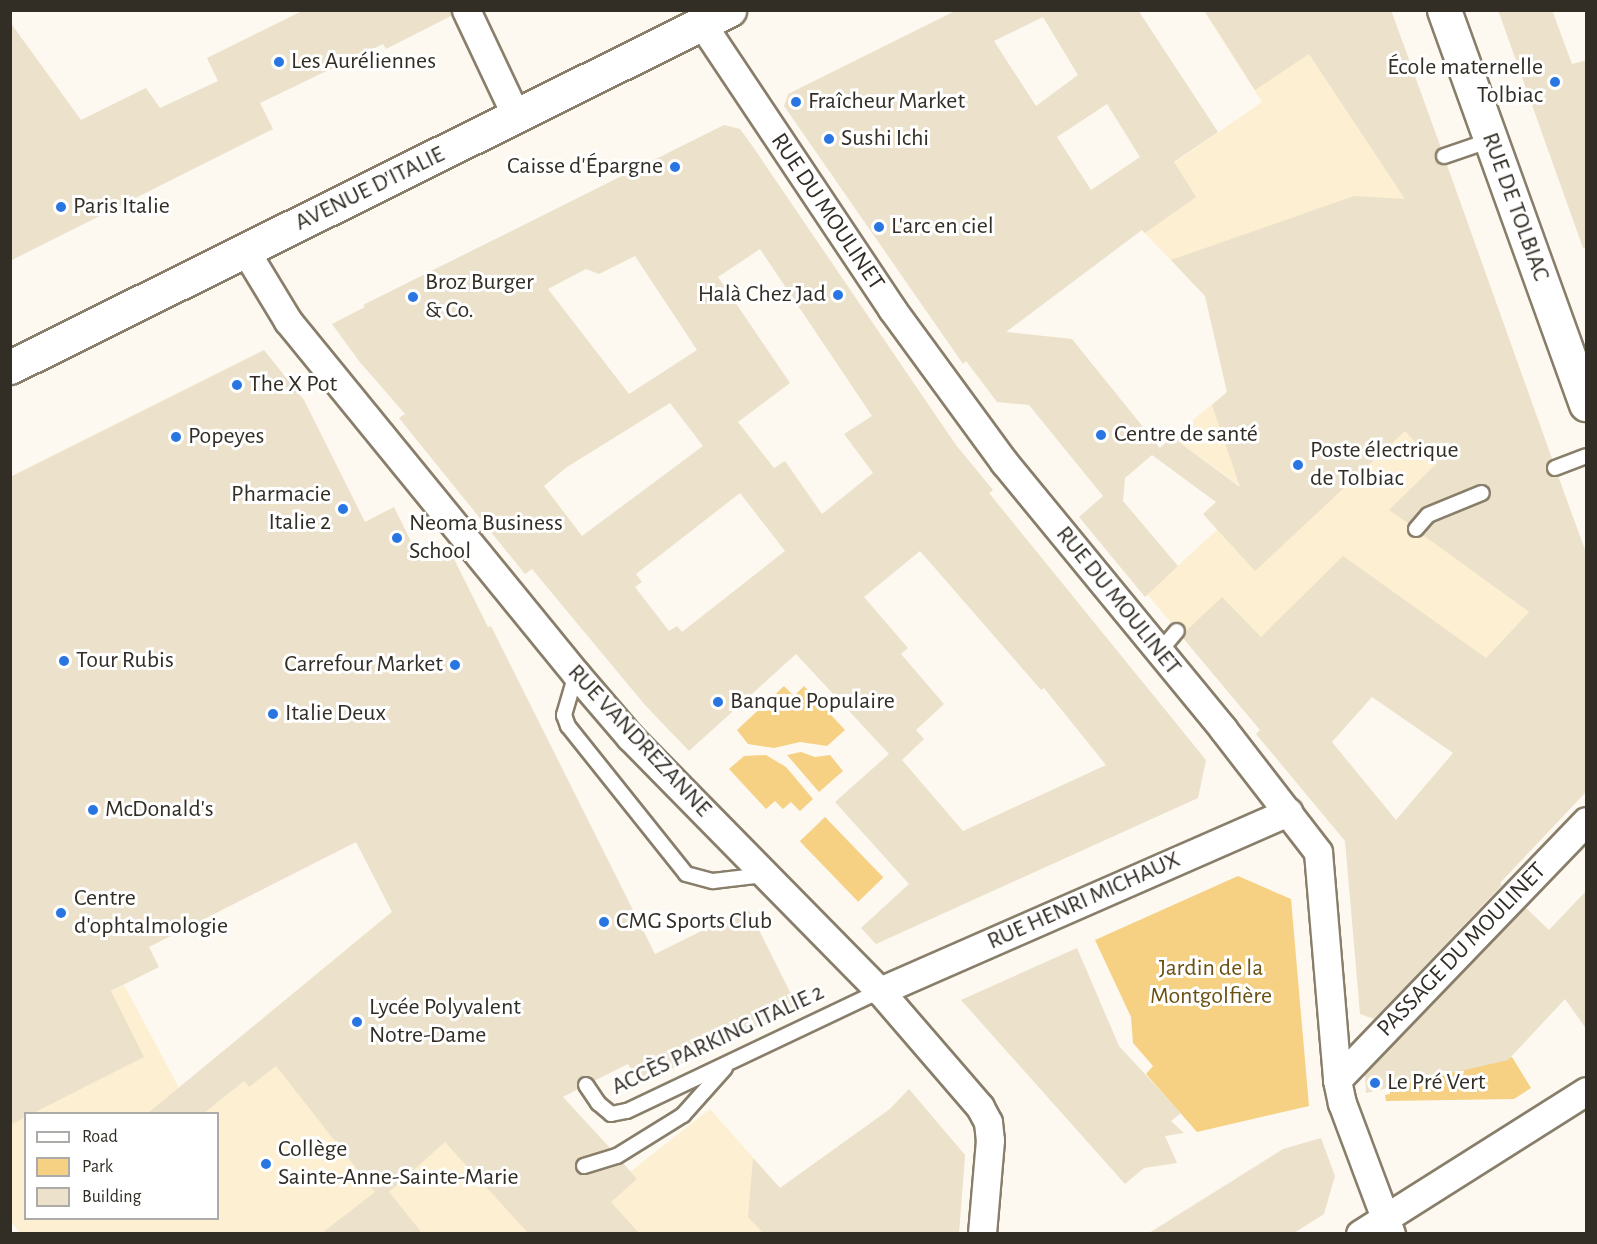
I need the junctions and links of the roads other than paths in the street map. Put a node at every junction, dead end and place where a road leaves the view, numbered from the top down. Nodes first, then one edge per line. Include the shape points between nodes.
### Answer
1 (466, 10) edge
2 (1444, 10) edge
3 (716, 17) edge
4 (516, 116) junction
5 (1491, 140) junction
6 (1444, 156) dead end
7 (245, 250) junction
8 (10, 367) edge
9 (1587, 404) edge
10 (1587, 456) edge
11 (1555, 468) dead end
12 (1482, 493) dead end
13 (1416, 529) dead end
14 (1178, 631) dead end
15 (1160, 651) junction
16 (576, 674) junction
17 (1288, 812) junction
18 (1587, 821) edge
19 (766, 874) junction
20 (880, 991) junction
21 (730, 1062) junction
22 (1337, 1080) junction
23 (586, 1085) dead end
24 (1587, 1091) edge
25 (584, 1166) dead end
26 (1388, 1225) edge
27 (982, 1233) edge
28 (1360, 1233) edge

1 - 4 street
2 - 5 main road, RUE DE TOLBIAC
3 - 4 main road, AVENUE D'ITALIE
3 - 15 street, RUE DU MOULINET via 892,309 1004,462
4 - 7 main road, AVENUE D'ITALIE
5 - 6 lane
5 - 9 main road, RUE DE TOLBIAC
7 - 8 main road, AVENUE D'ITALIE
7 - 16 street, RUE VANDREZANNE via 288,321
10 - 11 lane
12 - 13 lane via 1428,515
14 - 15 lane
15 - 17 street, RUE DU MOULINET
16 - 19 street, RUE VANDREZANNE via 630,737
16 - 19 lane via 564,714 568,726 686,874 712,881
17 - 20 street, RUE HENRI MICHAUX
17 - 22 street, RUE DU MOULINET via 1318,852
18 - 22 street, PASSAGE DU MOULINET
19 - 20 street, RUE VANDREZANNE
20 - 21 lane, ACCÈS PARKING ITALIE 2
20 - 27 street, RUE VANDREZANNE via 980,1107 988,1122
21 - 23 lane, ACCÈS PARKING ITALIE 2 via 627,1111 611,1114 597,1103
21 - 25 lane via 683,1114 617,1156
22 - 26 street, RUE DU MOULINET
24 - 26 street
26 - 28 street

